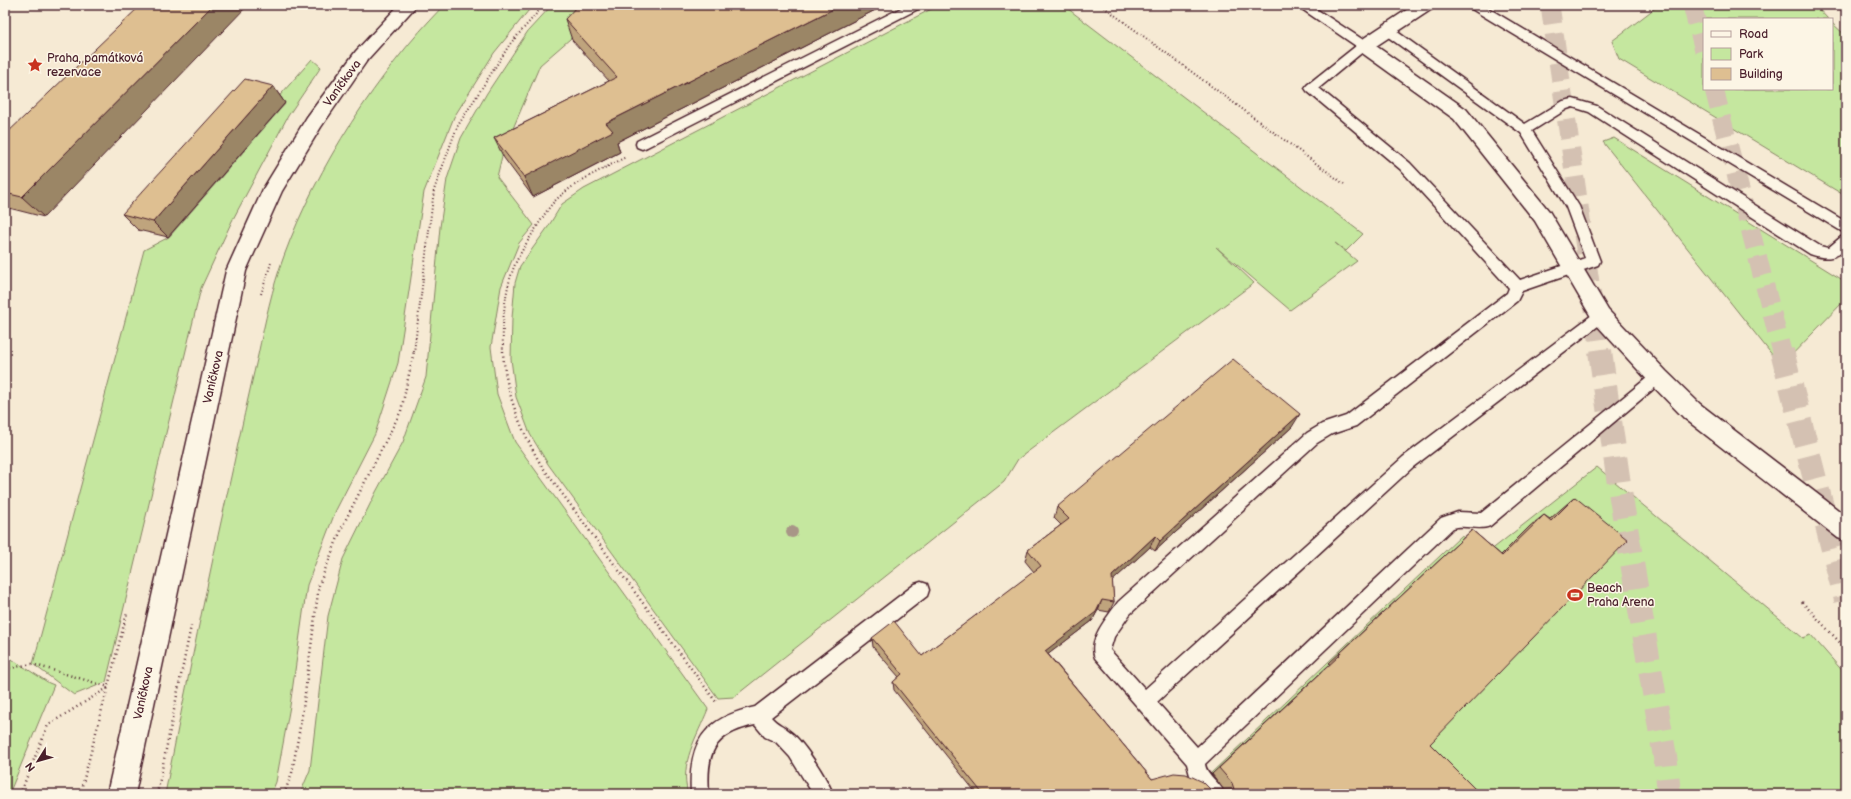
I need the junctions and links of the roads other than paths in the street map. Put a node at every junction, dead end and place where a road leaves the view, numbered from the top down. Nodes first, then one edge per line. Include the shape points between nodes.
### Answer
1 (409, 5) edge
2 (916, 5) edge
3 (1302, 5) edge
4 (1426, 5) edge
5 (1474, 5) edge
6 (1388, 31) junction
7 (1364, 46) junction
8 (1525, 130) junction
9 (642, 144) road end
10 (1846, 230) edge
11 (1846, 241) edge
12 (1573, 267) junction
13 (1517, 287) junction
14 (1601, 316) junction
15 (1658, 377) junction
16 (1846, 530) edge
17 (921, 590) dead end
18 (1144, 702) junction
19 (759, 715) junction
20 (1196, 760) junction
21 (121, 794) edge
22 (700, 794) edge
23 (824, 794) edge
24 (1216, 794) edge

1 - 21 main road, Vaníčkova via 362,55 314,122 273,189 236,270
2 - 9 lane
3 - 7 lane
4 - 6 main road
5 - 10 lane
6 - 7 main road
6 - 8 lane
7 - 12 main road via 1460,114 1542,216
7 - 13 lane via 1311,88 1405,166
8 - 11 lane via 1563,105 1573,103 1594,110 1815,250 1825,254 1833,253
8 - 12 lane via 1572,206 1593,261
12 - 13 lane
12 - 14 main road
13 - 18 lane via 1512,297 1351,421 1327,429 1312,438 1124,608 1106,633 1101,652
14 - 15 main road
14 - 18 lane via 1408,462
15 - 16 main road via 1692,411
15 - 20 lane via 1484,521 1458,519 1447,523
17 - 19 lane
18 - 20 lane
19 - 22 lane via 731,722 713,735 704,749 699,771
19 - 23 lane via 771,731 782,736 796,751
20 - 24 lane via 1197,773

